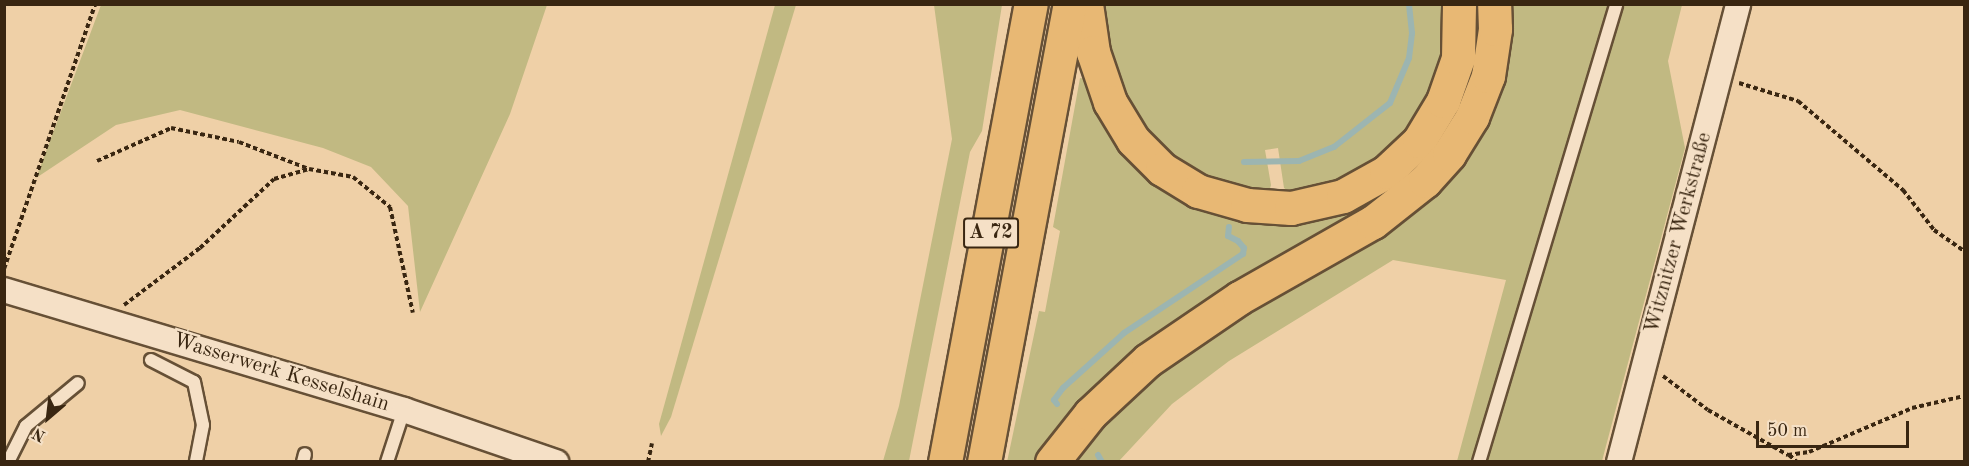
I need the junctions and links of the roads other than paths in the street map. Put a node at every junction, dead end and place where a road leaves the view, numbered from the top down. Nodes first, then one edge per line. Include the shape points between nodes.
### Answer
1 (1031, 4) edge
2 (1070, 4) edge
3 (1086, 4) edge
4 (1459, 4) edge
5 (1494, 4) edge
6 (1617, 4) edge
7 (1738, 4) edge
8 (4, 290) edge
9 (151, 360) dead end
10 (78, 383) dead end
11 (404, 410) junction
12 (8, 462) edge
13 (196, 462) edge
14 (387, 462) edge
15 (556, 462) edge
16 (945, 462) edge
17 (984, 462) edge
18 (1052, 462) edge
19 (1479, 462) edge
20 (1619, 462) edge

1 - 16 highway, A 72
2 - 17 highway, A 72
3 - 4 highway via 1093,52 1110,102 1133,140 1162,170 1198,191 1247,205 1291,208 1343,196 1386,172 1419,141 1443,101 1458,58
5 - 18 highway via 1495,29 1488,76 1472,117 1449,154 1425,181 1373,222 1239,298 1148,360 1090,414
6 - 19 lane
7 - 20 street, Witznitzer Werkstraße
8 - 11 street, Wasserwerk Kesselshain
9 - 13 lane via 194,382 203,425
10 - 12 lane via 26,426
11 - 14 lane
11 - 15 street, Wasserwerk Kesselshain

